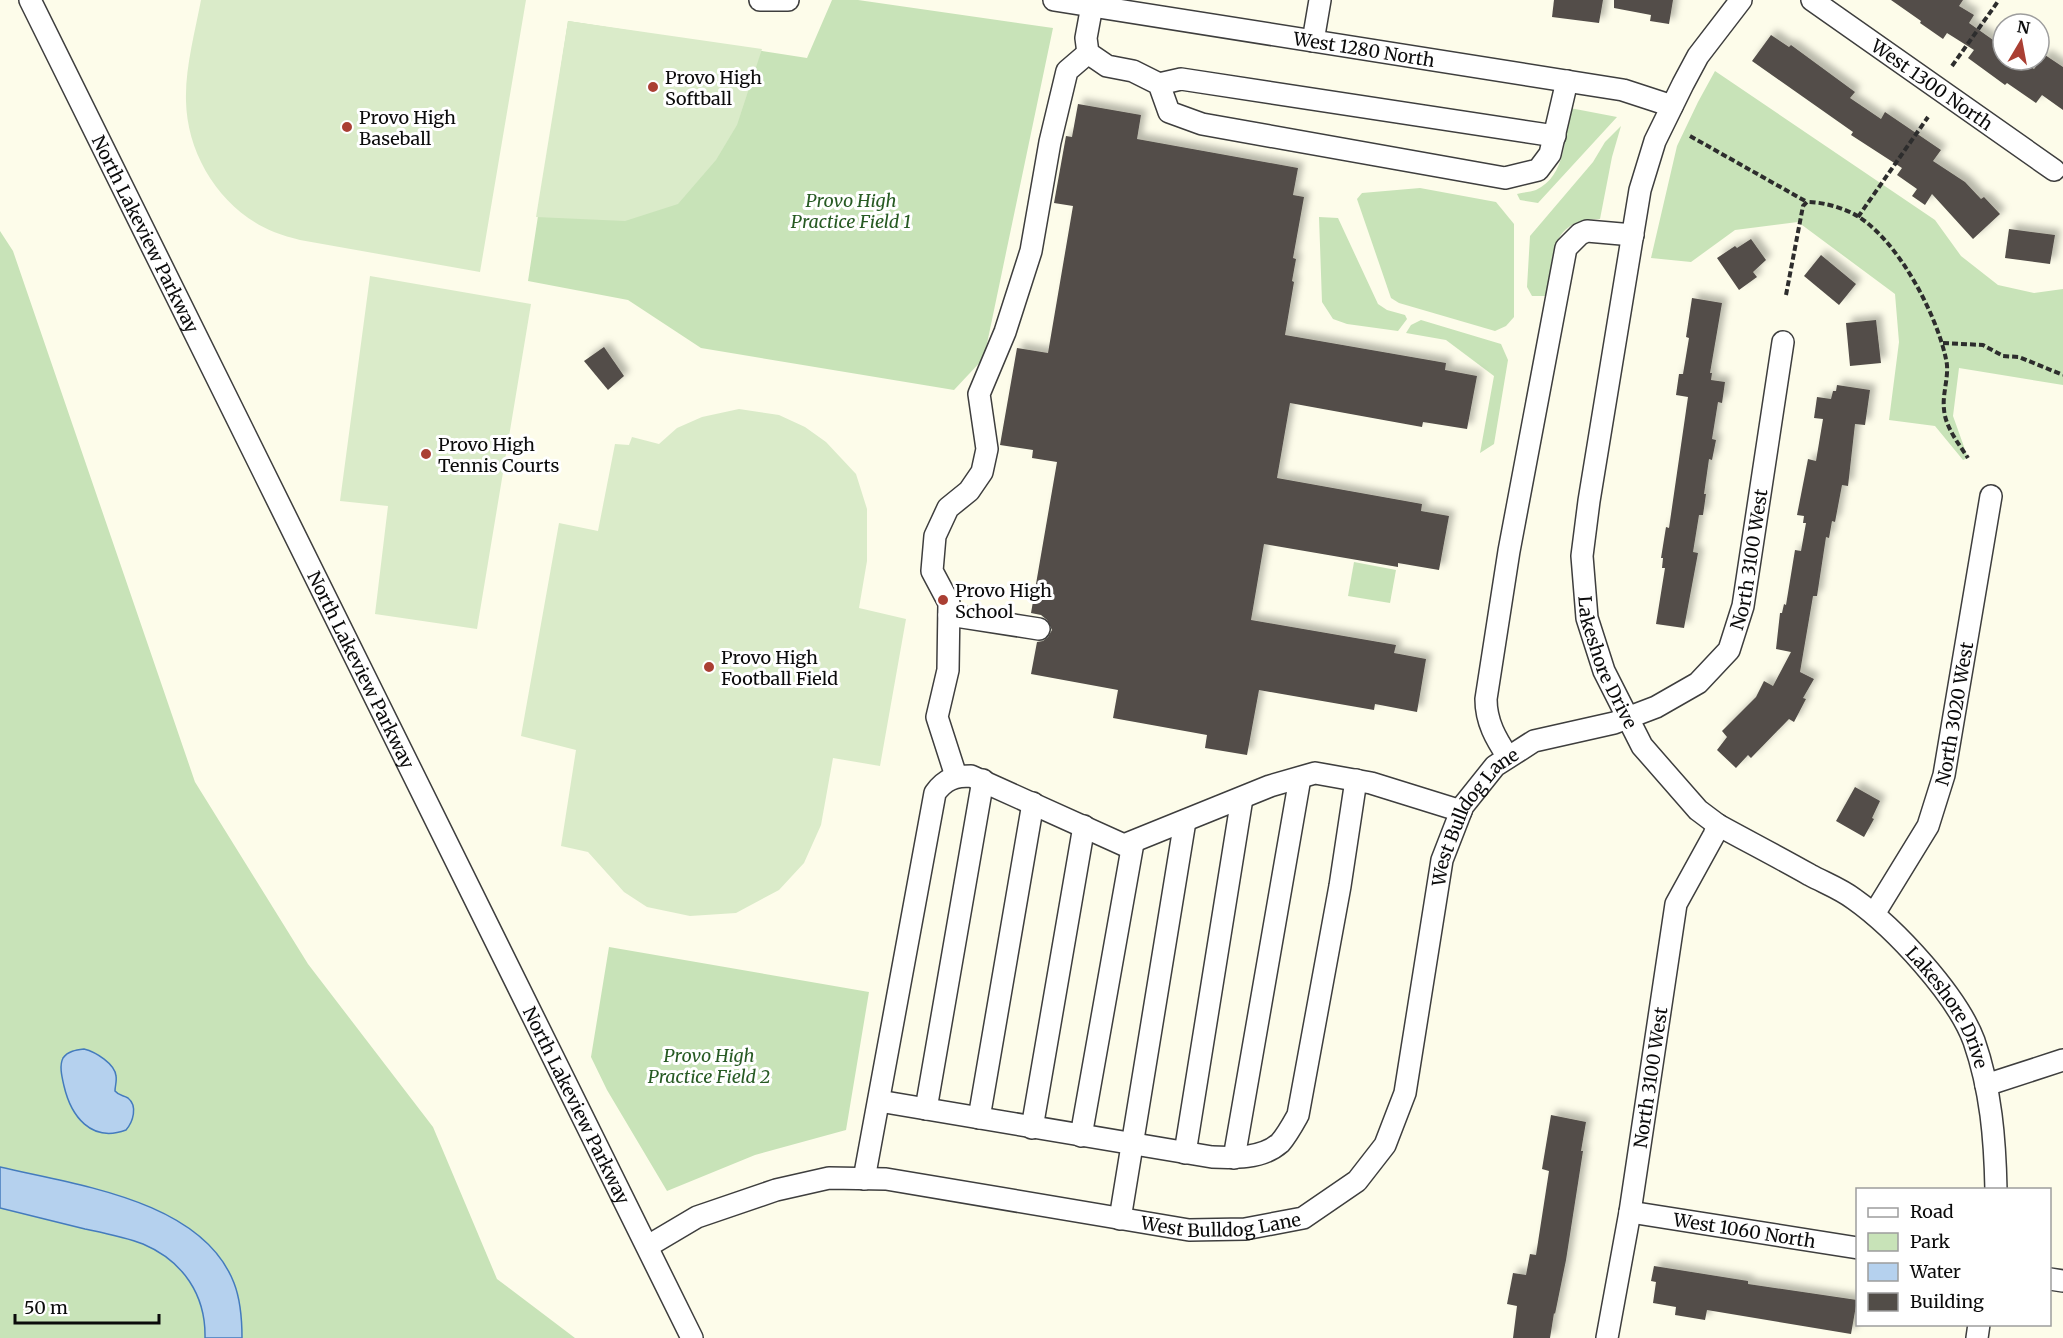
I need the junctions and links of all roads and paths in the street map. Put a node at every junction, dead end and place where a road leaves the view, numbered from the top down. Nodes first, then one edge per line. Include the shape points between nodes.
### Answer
1 (30, 0) edge
2 (760, 0) edge
3 (788, 0) edge
4 (1054, 0) edge
5 (1320, 0) edge
6 (1741, 0) edge
7 (1812, 0) edge
8 (1999, 0) edge
9 (1093, 3) edge
10 (1313, 41) junction
11 (1088, 53) junction
12 (1953, 66) dead end
13 (1567, 81) junction
14 (1159, 84) junction
15 (1672, 106) junction
16 (1928, 117) dead end
17 (1555, 136) junction
18 (1690, 136) dead end
19 (2054, 170) dead end
20 (1806, 202) junction
21 (1858, 217) junction
22 (1633, 235) junction
23 (1786, 295) dead end
24 (1784, 342) dead end
25 (1943, 343) junction
26 (2063, 375) edge
27 (1968, 458) dead end
28 (1991, 496) dead end
29 (949, 615) junction
30 (1039, 629) dead end
31 (1626, 717) junction
32 (1509, 757) junction
33 (956, 776) junction
34 (1300, 778) junction
35 (983, 780) junction
36 (1356, 780) junction
37 (1242, 798) junction
38 (1033, 803) junction
39 (1461, 811) junction
40 (1185, 821) junction
41 (1718, 825) junction
42 (1084, 826) junction
43 (1133, 843) junction
44 (1874, 914) junction
45 (2063, 1060) edge
46 (1986, 1085) junction
47 (879, 1101) junction
48 (926, 1109) junction
49 (979, 1118) junction
50 (1032, 1128) junction
51 (1081, 1136) junction
52 (1133, 1144) junction
53 (1185, 1153) junction
54 (1234, 1158) junction
55 (864, 1179) junction
56 (1996, 1188) edge
57 (1630, 1212) junction
58 (1120, 1219) junction
59 (648, 1246) junction
60 (1856, 1248) edge
61 (692, 1338) edge
62 (1607, 1338) edge

1 - 59 street, North Lakeview Parkway
2 - 3 street
4 - 9 street, West 1280 North
5 - 10 street
6 - 15 street, Lakeshore Drive via 1698,56
7 - 19 street, West 1300 North
8 - 12 path
9 - 10 street, West 1280 North
9 - 11 street via 1086,38
10 - 13 street, West 1280 North
11 - 14 street via 1107,66 1133,71
11 - 29 street via 1067,70 1031,251 1005,332 979,394 987,449 981,472 969,491 948,508 935,537 932,571 949,603
13 - 15 street, West 1280 North via 1623,90
13 - 17 street
14 - 17 street via 1181,79
14 - 17 street via 1169,112 1202,124 1505,178 1538,170 1550,154
15 - 22 street, Lakeshore Drive via 1654,141
16 - 21 path
18 - 20 path
20 - 21 path via 1838,208
20 - 23 path
21 - 25 path via 1880,235 1906,269 1928,306
22 - 31 street, Lakeshore Drive via 1582,556 1587,618 1604,671
22 - 32 street via 1587,231 1566,248 1509,551 1486,699 1495,736
24 - 31 street, North 3100 West via 1743,606 1729,650 1698,683 1656,707
25 - 26 path via 1983,345 2003,356 2019,357
25 - 27 path via 1947,363 1944,410 1949,427
28 - 44 street, North 3020 West via 1944,775 1928,826
29 - 30 street
29 - 33 street via 948,670 937,717
31 - 32 street, West Bulldog Lane via 1534,741
31 - 41 street, Lakeshore Drive via 1642,746 1698,810
32 - 39 street, West Bulldog Lane via 1495,766
33 - 35 street
33 - 47 street via 935,793
34 - 36 street via 1315,773
34 - 37 street
34 - 54 street
35 - 38 street
35 - 48 street
36 - 39 street
36 - 54 street via 1298,1115 1280,1142 1261,1153
37 - 40 street
37 - 53 street
38 - 42 street
38 - 49 street
39 - 58 street, West Bulldog Lane via 1442,860 1405,1093 1385,1145 1358,1181 1302,1218 1245,1228 1189,1230
40 - 43 street
40 - 52 street
41 - 44 street, Lakeshore Drive via 1853,898
41 - 57 street, North 3100 West via 1677,904
42 - 43 street via 1124,845
42 - 50 street
43 - 51 street
44 - 46 street, Lakeshore Drive via 1924,964 1952,1003 1973,1039
45 - 46 street
46 - 56 street, Lakeshore Drive via 1995,1138
47 - 48 street
47 - 55 street
48 - 49 street
49 - 50 street
50 - 51 street
51 - 52 street
52 - 53 street
52 - 58 street
53 - 54 street
55 - 58 street, West Bulldog Lane via 886,1179
55 - 59 street, West Bulldog Lane via 829,1178 776,1190 697,1217
57 - 60 street, West 1060 North
57 - 62 street, North 3100 West
59 - 61 street, North Lakeview Parkway

